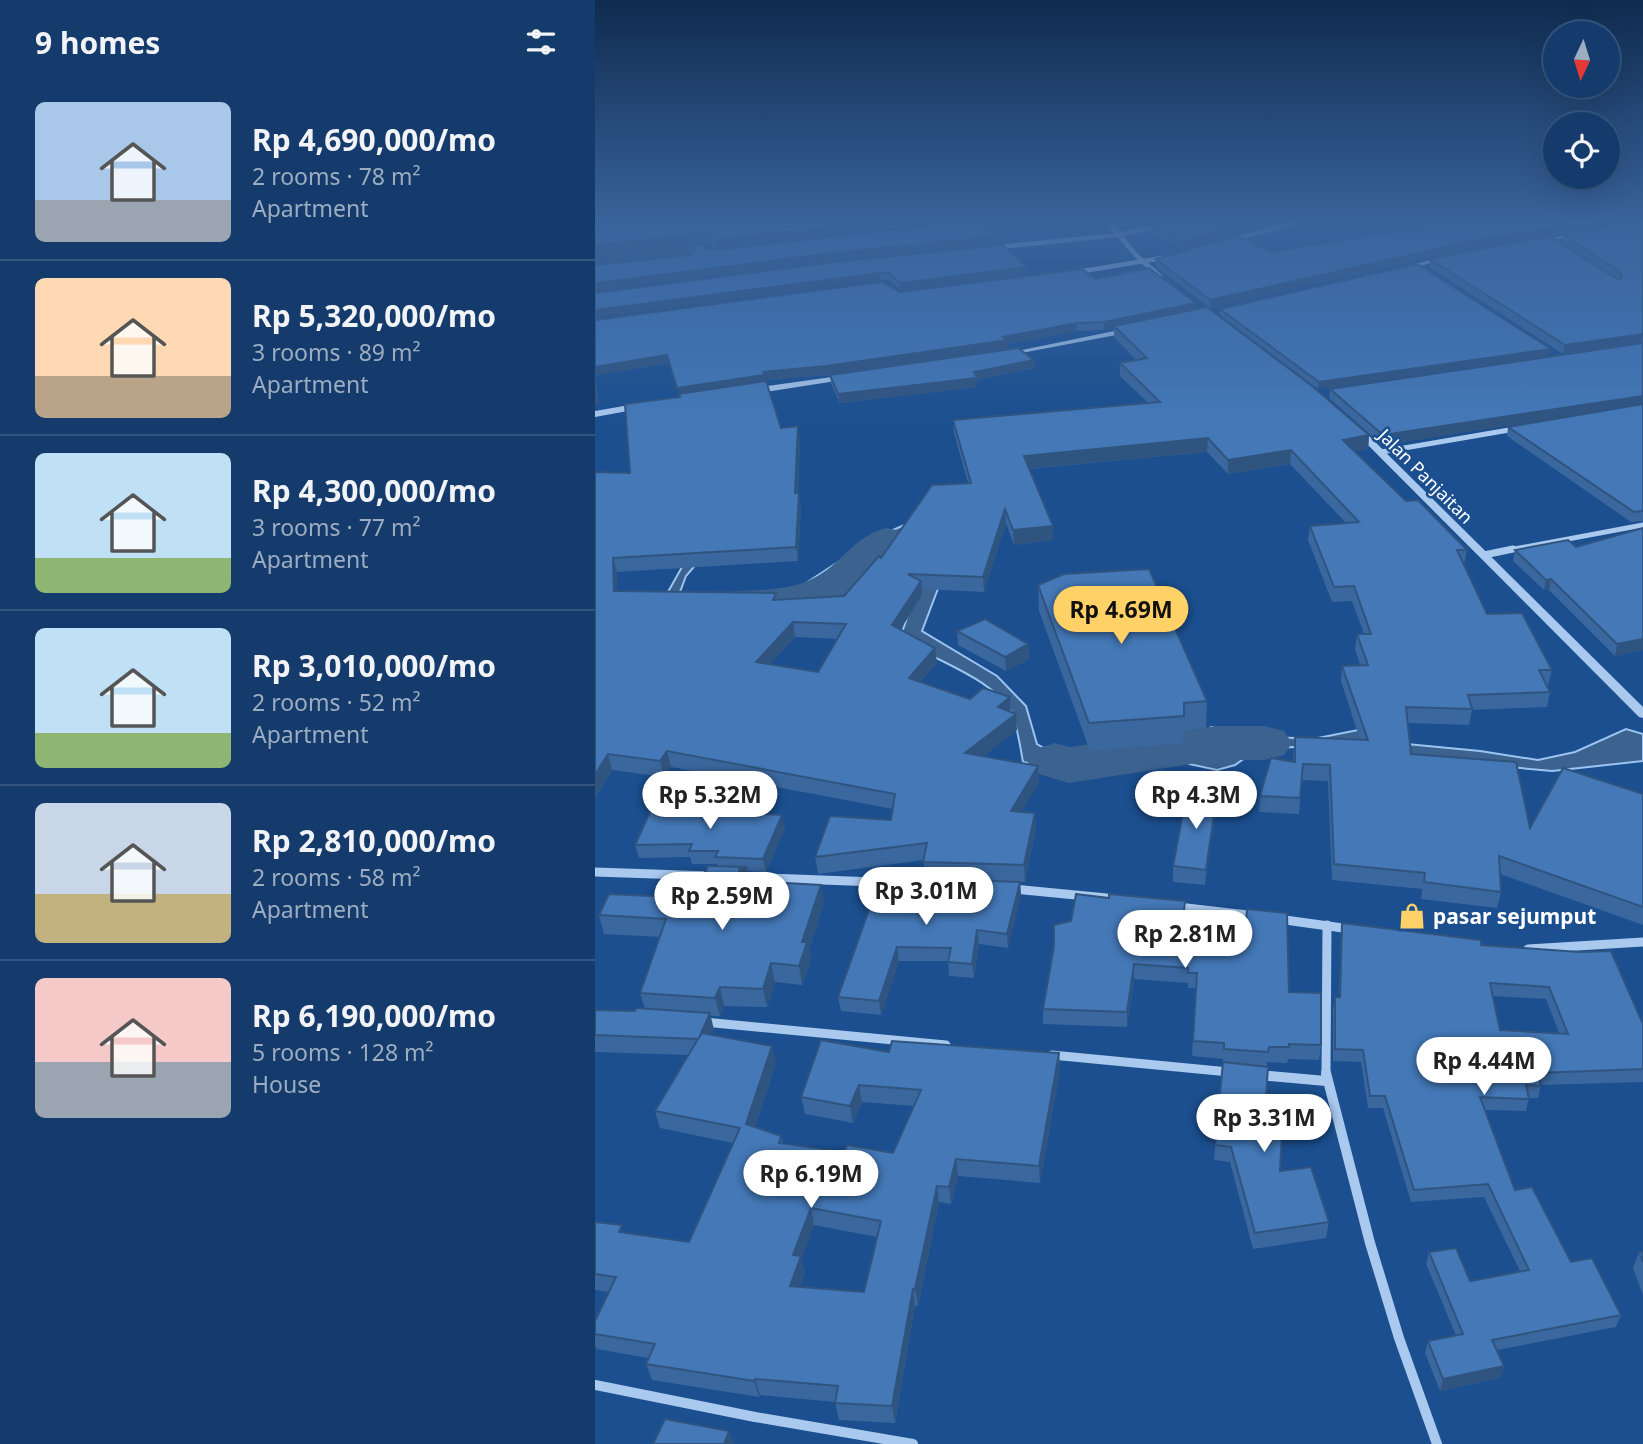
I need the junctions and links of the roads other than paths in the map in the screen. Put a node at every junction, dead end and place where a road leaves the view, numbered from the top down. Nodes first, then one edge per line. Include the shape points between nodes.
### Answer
1 (1138, 328) edge
2 (996, 355) edge
3 (863, 375) edge
4 (738, 393) edge
5 (651, 405) edge
6 (595, 414) edge
7 (1348, 422) edge
8 (1519, 429) edge
9 (1381, 452) junction
10 (1643, 525) edge
11 (1484, 555) junction
12 (1638, 703) edge
13 (1643, 714) edge
14 (595, 872) edge
15 (719, 876) edge
16 (733, 877) edge
17 (940, 884) edge
18 (1002, 888) edge
19 (1123, 900) edge
20 (1164, 905) edge
21 (1327, 925) junction
22 (1367, 931) edge
23 (1643, 943) edge
24 (1516, 949) edge
25 (696, 1021) edge
26 (956, 1046) edge
27 (1038, 1054) edge
28 (1326, 1081) junction
29 (595, 1385) edge
30 (913, 1444) edge
31 (1437, 1444) edge

1 - 2 street
3 - 4 street
5 - 6 street
7 - 9 street, Jalan Panjaitan
8 - 9 street
9 - 11 street, Jalan Panjaitan
10 - 11 street
11 - 12 street, Jalan Panjaitan
12 - 13 street, Jalan Panjaitan
14 - 15 street
16 - 17 street
18 - 19 street
20 - 21 street
21 - 22 street
21 - 28 street
23 - 24 street
25 - 26 street
27 - 28 street
28 - 31 street via 1399,1338
29 - 30 street

